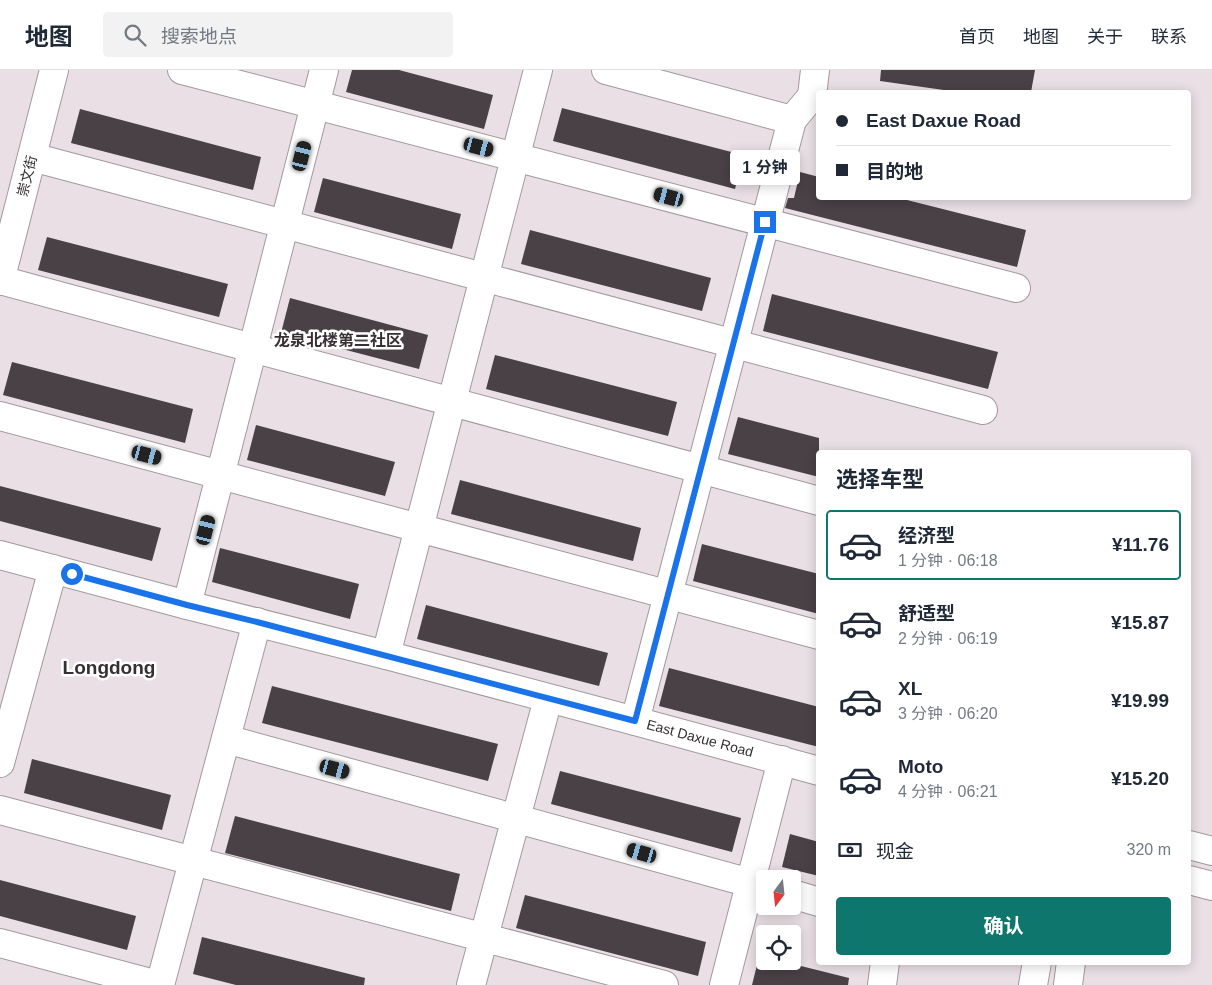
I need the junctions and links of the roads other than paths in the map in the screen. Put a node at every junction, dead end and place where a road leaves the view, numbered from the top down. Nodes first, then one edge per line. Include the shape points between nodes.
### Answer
1 (54, 70) edge
2 (182, 70) edge
3 (324, 70) edge
4 (538, 70) edge
5 (606, 70) edge
6 (815, 70) edge
7 (315, 104) junction
8 (792, 120) junction
9 (32, 157) junction
10 (515, 157) junction
11 (765, 222) junction
12 (284, 224) junction
13 (484, 278) junction
14 (0, 281) edge
15 (1016, 288) dead end
16 (733, 344) junction
17 (253, 348) junction
18 (451, 402) junction
19 (983, 410) dead end
20 (0, 416) edge
21 (701, 469) junction
22 (220, 475) junction
23 (816, 499) edge
24 (418, 528) junction
25 (0, 555) edge
26 (53, 569) junction
27 (668, 594) junction
28 (187, 605) junction
29 (257, 622) junction
30 (816, 634) edge
31 (386, 655) junction
32 (10, 686) edge
33 (548, 699) junction
34 (635, 721) junction
35 (226, 739) junction
36 (782, 760) junction
37 (0, 763) edge
38 (816, 770) edge
39 (0, 810) edge
40 (516, 818) junction
41 (1191, 846) edge
42 (1212, 851) edge
43 (193, 861) junction
44 (761, 870) edge
45 (1191, 881) edge
46 (756, 884) edge
47 (1212, 886) edge
48 (756, 891) edge
49 (801, 897) edge
50 (816, 901) edge
51 (484, 937) junction
52 (0, 943) edge
53 (885, 965) edge
54 (1037, 965) edge
55 (1071, 965) edge
56 (159, 985) edge
57 (471, 985) edge
58 (664, 985) edge
59 (724, 985) edge
60 (882, 985) edge
61 (1034, 985) edge
62 (1068, 985) edge

1 - 9 street, 崇文街
2 - 7 street
3 - 7 street
4 - 10 street
5 - 8 street
6 - 8 street via 812,96
7 - 10 street
7 - 12 street
8 - 11 street
9 - 12 street
9 - 14 street, 崇文街
10 - 11 street
10 - 13 street
11 - 15 street
11 - 16 street
12 - 13 street
12 - 17 street
13 - 16 street
13 - 18 street
14 - 17 street
16 - 19 street
16 - 21 street
17 - 18 street
17 - 22 street
18 - 21 street
18 - 24 street
20 - 22 street
21 - 23 street
21 - 27 street
22 - 24 street
22 - 28 street
24 - 27 street
24 - 31 street
25 - 26 street, East Daxue Road
26 - 28 street, East Daxue Road
26 - 32 street
27 - 30 street
27 - 34 street
28 - 29 street, East Daxue Road
29 - 31 street, East Daxue Road
29 - 35 street
31 - 33 street, East Daxue Road
32 - 37 street
33 - 34 street, East Daxue Road
33 - 40 street
34 - 36 street, East Daxue Road
35 - 40 street
35 - 43 street
36 - 38 street, East Daxue Road
36 - 44 street
39 - 43 street
40 - 46 street
40 - 51 street
41 - 42 street
43 - 51 street
43 - 56 street
45 - 47 street
48 - 59 street
49 - 50 street
51 - 57 street
51 - 58 street
52 - 56 street
53 - 60 street
54 - 61 street
55 - 62 street

